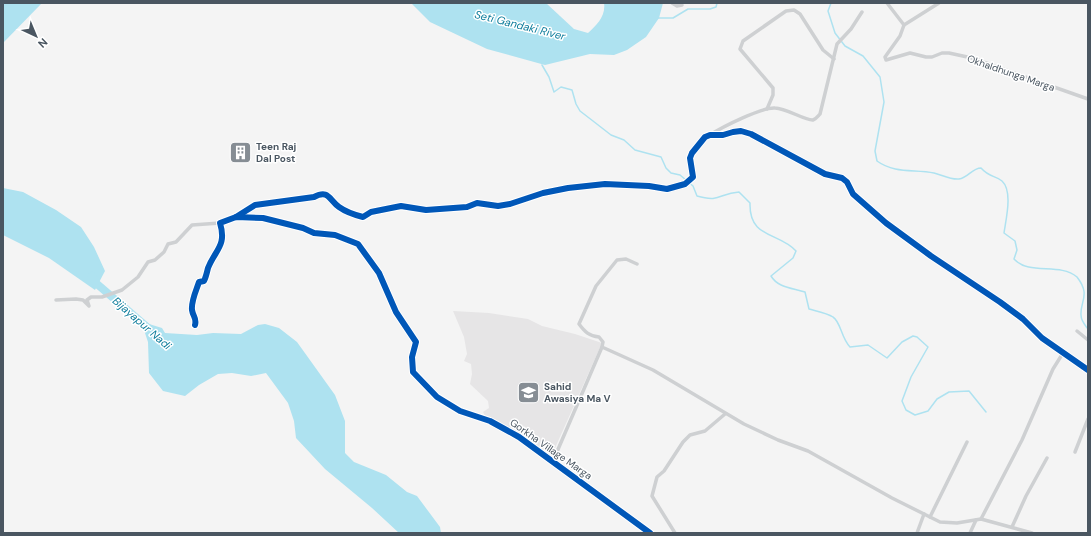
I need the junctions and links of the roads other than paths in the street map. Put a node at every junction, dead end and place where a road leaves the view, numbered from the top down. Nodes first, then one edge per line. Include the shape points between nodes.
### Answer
1 (672, 3) edge
2 (887, 3) edge
3 (939, 3) edge
4 (682, 5) dead end
5 (862, 12) dead end
6 (904, 25) junction
7 (834, 59) junction
8 (1088, 99) edge
9 (767, 109) junction
10 (710, 135) junction
11 (236, 217) junction
12 (220, 223) junction
13 (637, 264) dead end
14 (56, 300) dead end
15 (195, 325) dead end
16 (1077, 331) dead end
17 (1088, 340) edge
18 (602, 347) junction
19 (1063, 353) junction
20 (1088, 370) edge
21 (725, 414) junction
22 (1088, 419) edge
23 (967, 442) dead end
24 (1075, 452) dead end
25 (1047, 458) dead end
26 (553, 461) junction
27 (924, 514) junction
28 (930, 517) junction
29 (981, 519) junction
30 (976, 520) junction
31 (1012, 527) junction
32 (650, 533) edge
33 (675, 533) edge
34 (917, 533) edge
35 (970, 533) edge
36 (1032, 533) edge

1 - 4 street via 676,6
2 - 6 street
3 - 6 street
5 - 7 street via 837,44
6 - 8 street, Okhaldhunga Marga via 900,36 885,57 886,60 910,53 926,58 949,53 972,58
7 - 9 street via 817,118 810,119 783,109
7 - 9 street via 823,50 800,14 794,10 786,11 743,41 740,49 773,88
9 - 10 street
10 - 11 street via 700,142 692,153 690,162 693,177 685,184 667,189 604,184 543,193 498,206 477,203 467,207 426,210 400,206 371,212 363,217 339,207 327,195 320,194 255,205
10 - 19 street via 741,131 751,134 820,172 842,178 853,194 886,223 1023,318 1042,338
11 - 12 street, Gorkha Village Marga
11 - 26 street, Gorkha Village Marga via 263,218 314,233 335,235 358,244 379,273 396,312 416,342 412,357 414,372 428,389 449,406 490,421 519,437
12 - 14 street, Gorkha Village Marga via 192,225 176,242 168,244 160,256 148,262 138,277 115,294 90,297 87,300 89,306 76,298
12 - 15 street via 223,241 204,281 199,282 193,298
13 - 18 street via 626,259 617,260 596,286 591,301 580,319 579,324 583,330 591,336 599,337 603,342
16 - 17 street
18 - 21 street via 653,370
18 - 26 street
19 - 20 street
19 - 29 street
21 - 27 street via 778,440 808,451
21 - 33 street via 705,431 690,435 657,477 652,496
22 - 24 street
23 - 28 street
25 - 31 street
26 - 32 street, Gorkha Village Marga
27 - 28 street
27 - 34 street
28 - 30 street via 945,523
29 - 30 street
29 - 31 street
30 - 35 street
31 - 36 street

